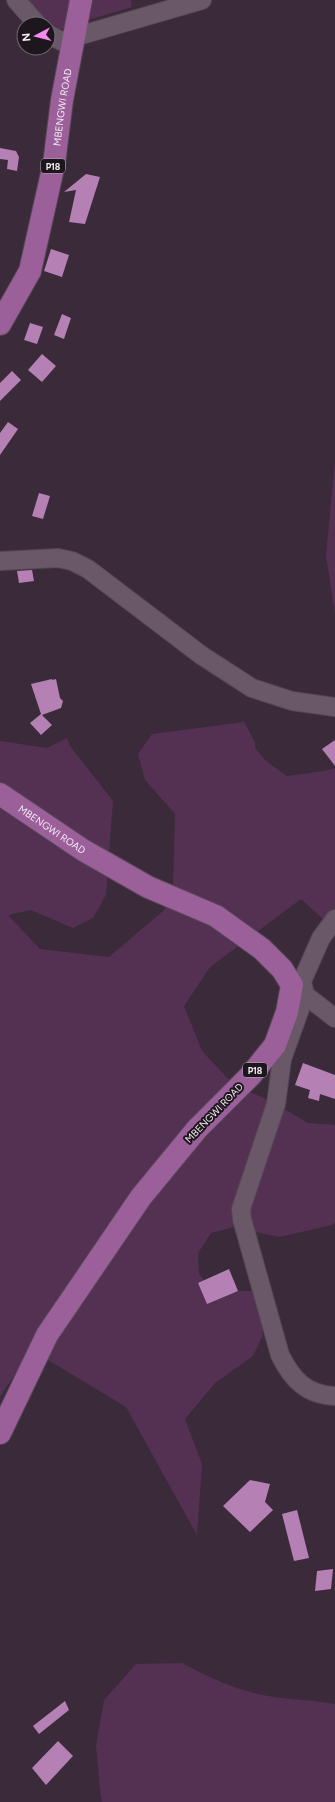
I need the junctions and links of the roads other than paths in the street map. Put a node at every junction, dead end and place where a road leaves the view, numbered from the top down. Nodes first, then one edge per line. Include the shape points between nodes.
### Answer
1 (16, 0) edge
2 (81, 0) edge
3 (202, 0) edge
4 (30, 16) edge
5 (56, 38) edge
6 (74, 38) junction
7 (0, 324) edge
8 (0, 561) edge
9 (335, 707) edge
10 (0, 794) edge
11 (335, 919) edge
12 (298, 990) junction
13 (335, 1018) edge
14 (335, 1396) edge
15 (0, 1433) edge

1 - 4 street
2 - 6 main road, MBENGWI ROAD / P18
3 - 6 street
5 - 6 street via 61,41
6 - 7 main road, MBENGWI ROAD / P18 via 62,100 54,164 30,271
8 - 9 street via 58,558 72,562 88,570 200,655 252,688 292,701
10 - 12 main road, MBENGWI ROAD via 83,850 148,887 216,916 262,949
11 - 12 street via 321,938
12 - 13 street
12 - 14 street via 282,1059 276,1104 241,1209 280,1355 286,1367 293,1377 311,1391
12 - 15 main road, MBENGWI ROAD / P18 via 275,1045 251,1075 197,1129 141,1197 47,1335

